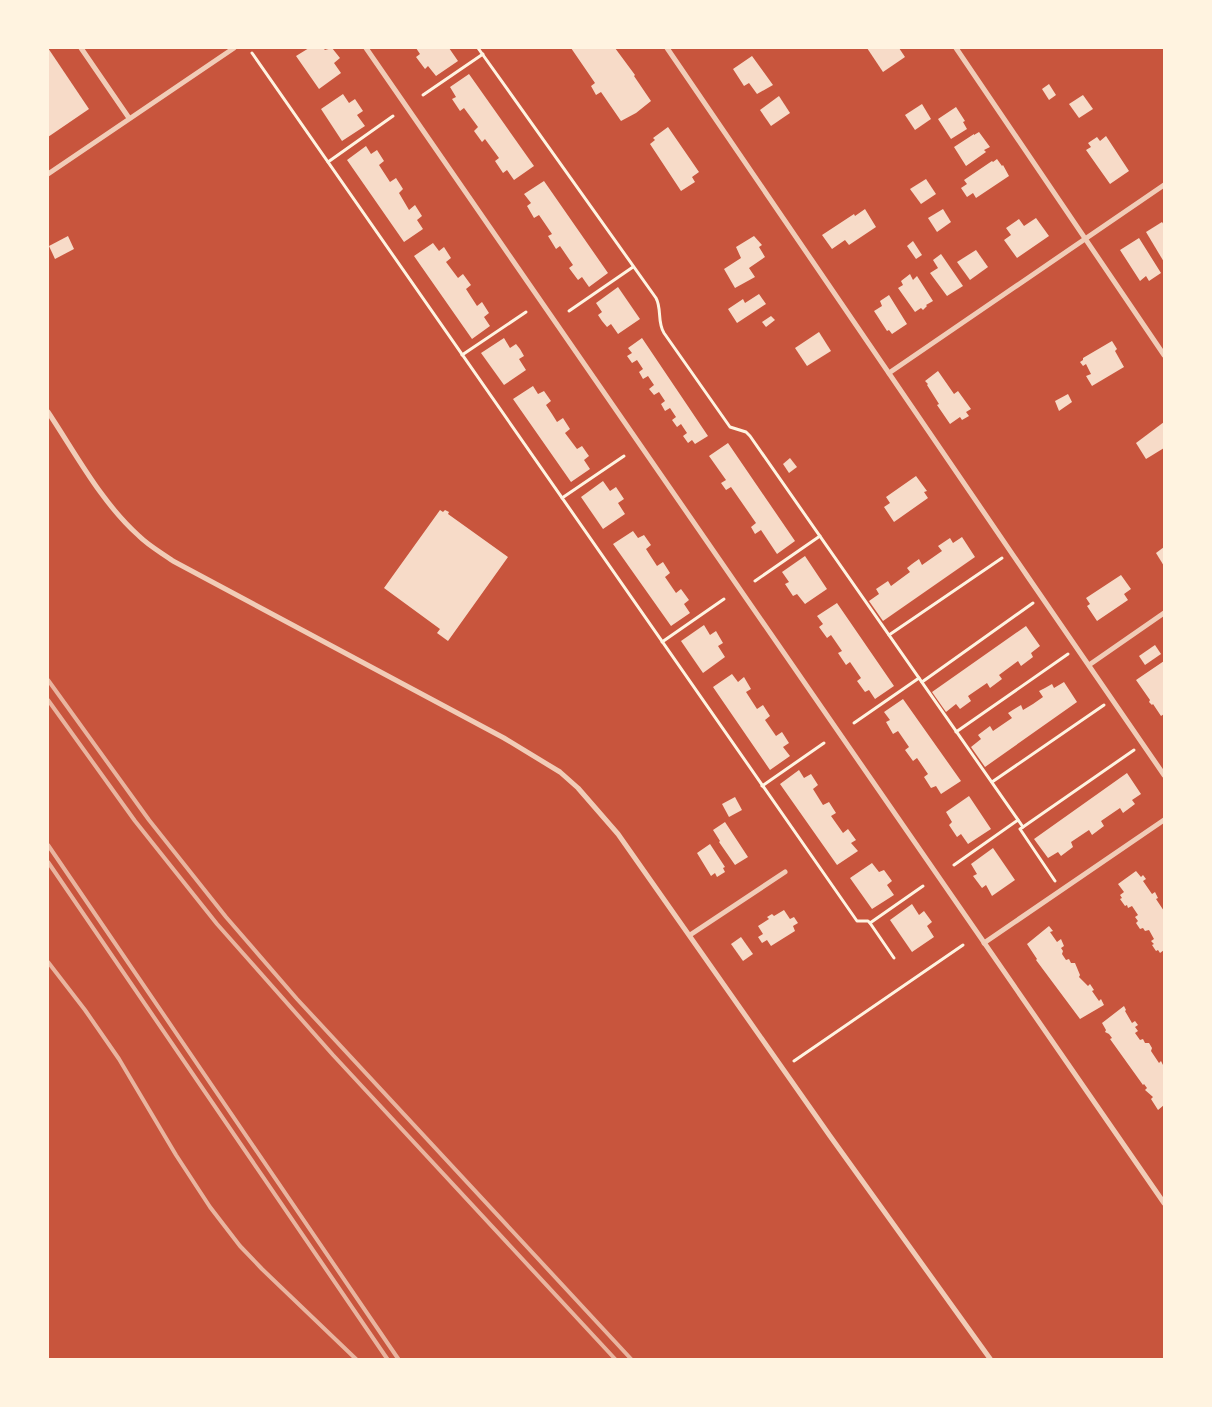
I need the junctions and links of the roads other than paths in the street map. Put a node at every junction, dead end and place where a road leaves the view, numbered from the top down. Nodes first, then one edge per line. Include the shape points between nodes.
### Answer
1 (81, 48) edge
2 (234, 48) edge
3 (366, 48) edge
4 (667, 48) edge
5 (956, 48) edge
6 (129, 118) junction
7 (48, 174) edge
8 (1164, 185) edge
9 (1086, 239) junction
10 (1164, 355) edge
11 (889, 373) junction
12 (48, 412) edge
13 (1164, 613) edge
14 (1089, 665) junction
15 (1164, 775) edge
16 (1164, 820) edge
17 (785, 872) dead end
18 (690, 935) junction
19 (984, 942) junction
20 (1164, 1202) edge
21 (992, 1360) edge

1 - 6 street
2 - 6 street
3 - 19 street
4 - 11 street
5 - 9 street
6 - 7 street
8 - 9 street
9 - 10 street
9 - 11 street
11 - 14 street
12 - 18 street via 107,501 150,545 173,561 504,738 560,772 618,834
13 - 14 street
14 - 15 street
16 - 19 street
17 - 18 street
18 - 21 street via 835,1144
19 - 20 street

